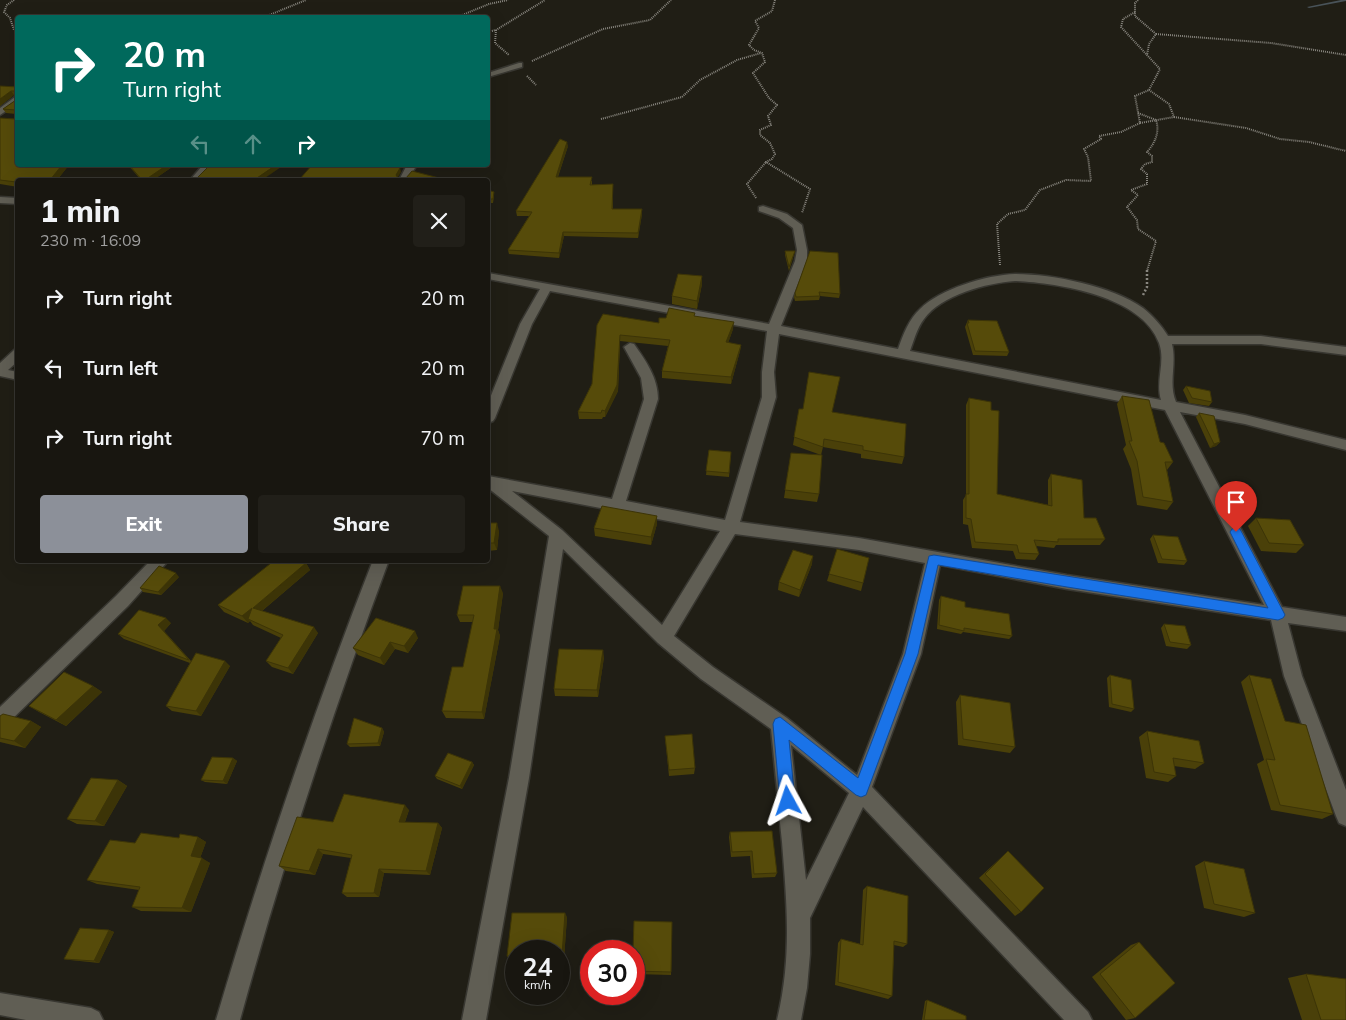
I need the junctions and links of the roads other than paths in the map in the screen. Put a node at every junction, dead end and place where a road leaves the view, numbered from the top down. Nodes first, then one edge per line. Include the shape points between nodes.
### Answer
1 (519, 65) road end
2 (490, 74) edge
3 (0, 100) edge
4 (15, 100) edge
5 (15, 102) edge
6 (2, 116) edge
7 (206, 167) edge
8 (411, 167) edge
9 (198, 178) edge
10 (404, 178) edge
11 (0, 200) edge
12 (15, 201) edge
13 (763, 209) road end
14 (490, 276) edge
15 (547, 286) junction
16 (773, 330) junction
17 (1164, 340) junction
18 (630, 346) edge
19 (1346, 351) edge
20 (903, 352) junction
21 (15, 356) edge
22 (0, 371) edge
23 (15, 375) edge
24 (1171, 408) junction
25 (490, 413) edge
26 (1346, 444) edge
27 (490, 481) edge
28 (490, 483) edge
29 (618, 505) junction
30 (731, 528) junction
31 (557, 534) junction
32 (934, 560) junction
33 (158, 563) edge
34 (381, 563) edge
35 (1278, 615) junction
36 (1346, 624) edge
37 (664, 638) junction
38 (0, 719) edge
39 (780, 724) junction
40 (861, 790) junction
41 (1346, 816) edge
42 (799, 917) junction
43 (0, 1004) edge
44 (91, 1020) edge
45 (228, 1020) edge
46 (474, 1020) edge
47 (789, 1020) edge
48 (1080, 1020) edge

1 - 2 street
3 - 4 street
5 - 6 street
7 - 9 street
8 - 10 street
11 - 12 street
13 - 16 street via 783,216 798,227 802,250 801,261
14 - 15 street
15 - 16 street via 710,315
15 - 25 street via 526,324
16 - 20 street
16 - 30 street via 769,397
17 - 19 street via 1261,340
17 - 20 street via 1150,320 1136,308 1095,290 1025,278 1000,278 965,288 929,307 916,323
17 - 24 street via 1168,353 1165,390
18 - 29 street via 652,391
20 - 24 street
21 - 22 street
22 - 23 street
24 - 26 street via 1264,423
24 - 35 street
27 - 29 street
28 - 31 street
29 - 30 street
30 - 32 street via 859,544
30 - 37 street
31 - 37 street
31 - 46 street via 529,725
32 - 35 street
32 - 40 street via 912,654
33 - 38 street
34 - 45 street via 355,627 258,914
35 - 36 street
35 - 41 street via 1293,676
37 - 39 street via 707,673
39 - 40 street
39 - 42 street
40 - 42 street
40 - 48 street
42 - 47 street via 796,988
43 - 44 street

